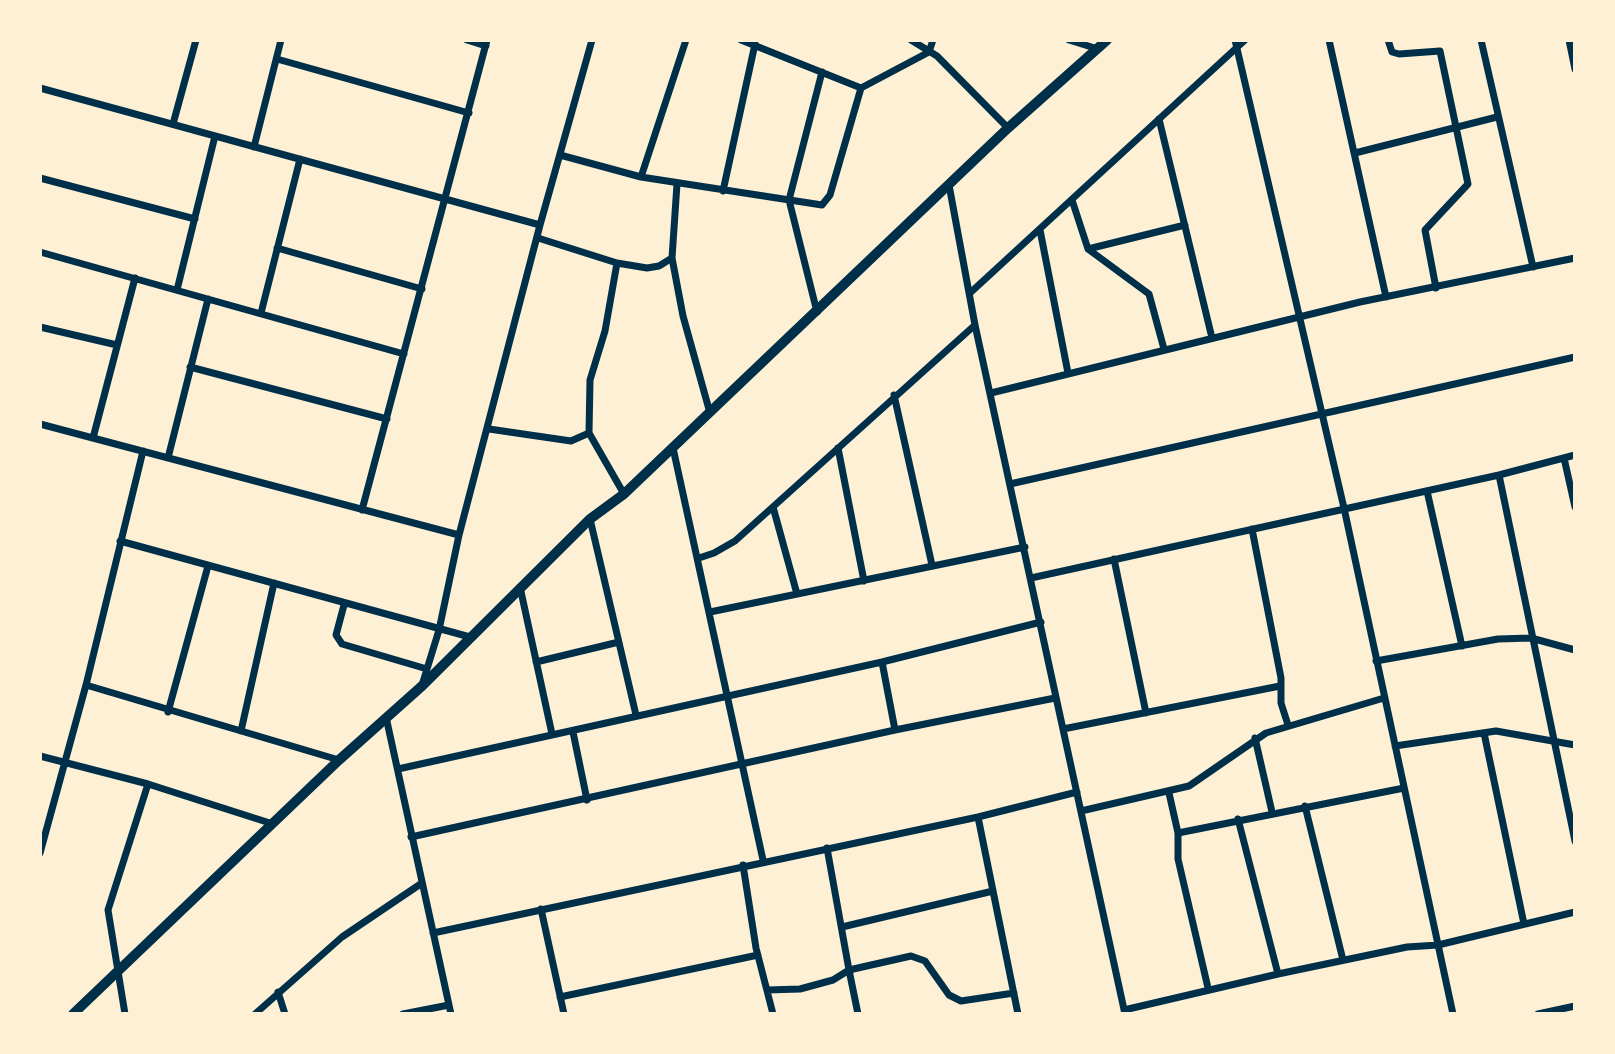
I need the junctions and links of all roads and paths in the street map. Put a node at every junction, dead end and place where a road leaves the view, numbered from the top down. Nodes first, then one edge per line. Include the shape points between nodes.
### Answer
1 (196, 40) edge
2 (281, 40) edge
3 (467, 40) edge
4 (592, 40) edge
5 (686, 40) edge
6 (741, 40) edge
7 (911, 40) edge
8 (933, 40) edge
9 (1069, 40) edge
10 (1107, 40) edge
11 (1245, 40) edge
12 (1329, 40) edge
13 (1388, 40) edge
14 (1437, 40) edge
15 (1481, 40) edge
16 (1569, 40) edge
17 (487, 43) edge
18 (755, 44) junction
19 (1235, 44) edge
20 (1098, 49) junction
21 (1440, 51) junction
22 (929, 52) junction
23 (1573, 52) edge
24 (277, 59) junction
25 (1575, 69) edge
26 (822, 72) junction
27 (40, 88) edge
28 (861, 88) junction
29 (469, 113) junction
30 (1497, 117) junction
31 (1159, 119) junction
32 (173, 124) junction
33 (1009, 128) junction
34 (1456, 128) junction
35 (215, 136) junction
36 (254, 147) junction
37 (1355, 153) junction
38 (560, 155) junction
39 (300, 159) junction
40 (641, 177) junction
41 (40, 178) edge
42 (677, 184) junction
43 (948, 185) junction
44 (723, 191) junction
45 (446, 200) junction
46 (789, 200) junction
47 (1072, 200) junction
48 (195, 219) junction
49 (540, 225) junction
50 (1185, 225) junction
51 (1040, 230) junction
52 (538, 238) junction
53 (277, 248) junction
54 (1088, 250) junction
55 (40, 252) edge
56 (672, 258) junction
57 (1575, 258) edge
58 (617, 263) junction
59 (1533, 267) junction
60 (135, 278) junction
61 (1436, 288) junction
62 (422, 289) junction
63 (177, 290) junction
64 (970, 293) junction
65 (1386, 297) junction
66 (208, 299) junction
67 (261, 313) junction
68 (817, 313) junction
69 (1299, 317) junction
70 (975, 325) junction
71 (40, 327) edge
72 (1212, 338) junction
73 (117, 345) junction
74 (1164, 349) junction
75 (404, 354) junction
76 (1575, 356) edge
77 (190, 368) junction
78 (1068, 373) junction
79 (991, 393) junction
80 (894, 395) junction
81 (710, 414) junction
82 (1322, 415) junction
83 (387, 419) junction
84 (40, 424) edge
85 (489, 429) junction
86 (589, 433) junction
87 (93, 438) junction
88 (673, 447) junction
89 (838, 447) junction
90 (143, 451) junction
91 (1575, 455) edge
92 (168, 458) junction
93 (1564, 458) junction
94 (1499, 475) junction
95 (1010, 484) junction
96 (1427, 491) junction
97 (624, 494) junction
98 (773, 507) junction
99 (1575, 507) edge
100 (1344, 508) junction
101 (362, 510) junction
102 (590, 519) junction
103 (1252, 529) junction
104 (459, 535) junction
105 (120, 541) junction
106 (1025, 547) junction
107 (699, 558) junction
108 (1114, 559) junction
109 (932, 565) junction
110 (208, 566) junction
111 (1031, 578) junction
112 (864, 581) junction
113 (274, 583) junction
114 (520, 587) junction
115 (797, 594) junction
116 (344, 605) junction
117 (710, 612) junction
118 (1041, 622) junction
119 (439, 630) junction
120 (470, 637) junction
121 (1535, 640) junction
122 (619, 642) junction
123 (1462, 646) junction
124 (1575, 650) edge
125 (536, 662) junction
126 (882, 662) junction
127 (1376, 662) junction
128 (427, 669) junction
129 (86, 685) junction
130 (1280, 685) junction
131 (422, 686) junction
132 (728, 696) junction
133 (1055, 698) junction
134 (1384, 698) junction
135 (168, 712) junction
136 (1146, 713) junction
137 (636, 715) junction
138 (386, 716) junction
139 (1288, 726) junction
140 (1063, 729) junction
141 (895, 730) junction
142 (241, 731) junction
143 (573, 732) junction
144 (1484, 733) junction
145 (552, 734) junction
146 (1255, 738) junction
147 (1555, 742) junction
148 (1575, 745) edge
149 (1395, 746) junction
150 (40, 756) edge
151 (339, 760) junction
152 (65, 762) junction
153 (742, 765) junction
154 (398, 769) junction
155 (148, 784) junction
156 (1404, 788) junction
157 (1077, 792) junction
158 (1169, 793) junction
159 (587, 800) junction
160 (1305, 806) junction
161 (1081, 811) junction
162 (1272, 813) junction
163 (978, 817) junction
164 (1238, 819) junction
165 (273, 824) junction
166 (1178, 833) junction
167 (411, 836) junction
168 (1575, 841) edge
169 (827, 848) junction
170 (40, 853) edge
171 (764, 860) junction
172 (743, 865) junction
173 (422, 883) junction
174 (993, 891) junction
175 (541, 909) junction
176 (1575, 912) edge
177 (1524, 924) junction
178 (842, 927) junction
179 (433, 933) junction
180 (1438, 945) junction
181 (758, 955) junction
182 (1343, 960) junction
183 (849, 970) junction
184 (117, 972) junction
185 (1278, 974) junction
186 (1208, 988) junction
187 (767, 990) junction
188 (278, 992) junction
189 (1014, 993) junction
190 (560, 997) junction
191 (449, 1005) junction
192 (1575, 1006) edge
193 (1124, 1012) edge
194 (72, 1014) edge
195 (125, 1014) edge
196 (255, 1014) edge
197 (285, 1014) edge
198 (403, 1014) edge
199 (451, 1014) edge
200 (564, 1014) edge
201 (773, 1014) edge
202 (858, 1014) edge
203 (1018, 1014) edge
204 (1453, 1014) edge
205 (1538, 1014) edge

1 - 32 street
2 - 24 street
3 - 17 street
4 - 38 street
5 - 40 street
6 - 18 street
7 - 22 street
8 - 22 street
9 - 20 street
10 - 20 street
11 - 19 street
12 - 37 street
13 - 21 street via 1392,52 1399,54
14 - 21 street
15 - 30 street
16 - 23 street
17 - 29 street
18 - 26 street
18 - 44 street
19 - 31 street
19 - 69 street
20 - 33 street
21 - 34 street
22 - 28 street
22 - 33 street
23 - 25 street
24 - 29 street
24 - 36 street
26 - 28 street
26 - 46 street
27 - 32 street
28 - 46 street via 827,202
29 - 45 street
30 - 34 street
30 - 59 street
31 - 47 street
31 - 50 street
32 - 35 street
33 - 43 street
34 - 37 street
34 - 61 street via 1468,184 1425,230
35 - 36 street
35 - 48 street
36 - 39 street
37 - 65 street
38 - 40 street
38 - 49 street
39 - 45 street
39 - 53 street
40 - 42 street
41 - 48 street
42 - 44 street
42 - 56 street
43 - 64 street
43 - 68 street
44 - 46 street
45 - 49 street
45 - 62 street
46 - 68 street
47 - 51 street
47 - 54 street
48 - 63 street
49 - 52 street
50 - 54 street
50 - 72 street
51 - 64 street
51 - 78 street
52 - 58 street
52 - 85 street
53 - 62 street
53 - 67 street
54 - 74 street via 1149,294
55 - 60 street
56 - 58 street via 647,268
56 - 81 street
57 - 59 street
58 - 86 street via 605,331 590,380
59 - 61 street
60 - 63 street
60 - 73 street
61 - 65 street
62 - 75 street
63 - 66 street
64 - 70 street
65 - 69 street
66 - 67 street
66 - 77 street
67 - 75 street
68 - 81 street
69 - 72 street
69 - 82 street
70 - 79 street
70 - 80 street
71 - 73 street
72 - 74 street
73 - 87 street
74 - 78 street
75 - 83 street
76 - 82 street
77 - 83 street
77 - 92 street
78 - 79 street
79 - 95 street
80 - 89 street
80 - 109 street
81 - 88 street
82 - 95 street
82 - 100 street
83 - 101 street
84 - 87 street
85 - 86 street via 571,441
85 - 104 street
86 - 97 street
87 - 90 street
88 - 97 street
88 - 107 street
89 - 98 street
89 - 112 street
90 - 92 street
90 - 105 street
91 - 93 street
92 - 101 street
93 - 94 street
93 - 99 street
94 - 96 street
94 - 121 street
95 - 106 street
96 - 100 street
96 - 123 street
97 - 102 street
98 - 107 street via 725,548
98 - 115 street
100 - 103 street
100 - 127 street
101 - 104 street
102 - 114 street
102 - 122 street
103 - 108 street
103 - 130 street
104 - 119 street
105 - 110 street
105 - 129 street
106 - 109 street
106 - 111 street
107 - 117 street
108 - 111 street
108 - 136 street
109 - 112 street
110 - 113 street
110 - 135 street
111 - 118 street
112 - 115 street
113 - 116 street
113 - 142 street
114 - 120 street
114 - 125 street
115 - 117 street
116 - 119 street
116 - 128 street via 336,635 342,644
117 - 132 street
118 - 126 street
118 - 133 street
119 - 120 street
119 - 128 street
120 - 131 street
121 - 123 street via 1498,639
121 - 124 street
121 - 147 street
122 - 125 street
122 - 137 street
123 - 127 street
125 - 145 street
126 - 132 street
126 - 141 street
127 - 134 street
128 - 131 street
129 - 135 street
129 - 152 street
130 - 136 street
130 - 139 street
131 - 138 street
132 - 137 street
132 - 153 street
133 - 140 street
133 - 141 street
134 - 139 street
134 - 149 street
135 - 142 street
136 - 140 street
137 - 143 street
138 - 151 street
138 - 154 street
139 - 146 street
140 - 157 street
141 - 153 street
142 - 151 street
143 - 145 street
143 - 159 street
144 - 147 street via 1514,733
144 - 149 street
144 - 177 street
145 - 154 street
146 - 158 street via 1189,786
146 - 162 street
147 - 148 street
147 - 168 street
149 - 156 street
150 - 152 street
151 - 165 street
152 - 155 street
152 - 170 street
153 - 159 street
153 - 171 street
154 - 167 street
155 - 165 street
155 - 184 street via 108,910
156 - 160 street
156 - 180 street
157 - 161 street
157 - 163 street
158 - 161 street
158 - 166 street
159 - 167 street
160 - 162 street
160 - 182 street
161 - 193 street
162 - 164 street
163 - 169 street
163 - 174 street
164 - 166 street
164 - 185 street
165 - 184 street
166 - 186 street via 1178,859
167 - 173 street
169 - 171 street
169 - 178 street
171 - 172 street
172 - 175 street
172 - 181 street
173 - 179 street
173 - 188 street via 342,937
174 - 178 street
174 - 189 street
175 - 179 street
175 - 190 street
176 - 177 street
177 - 180 street
178 - 183 street
179 - 191 street
180 - 182 street
180 - 204 street
181 - 187 street
181 - 190 street
182 - 185 street
183 - 187 street via 834,980 800,989
183 - 189 street via 911,956 925,961 949,995 961,1001
183 - 202 street
184 - 194 street
184 - 195 street
185 - 186 street
186 - 193 street
187 - 201 street
188 - 196 street
188 - 197 street
189 - 203 street
190 - 200 street
191 - 198 street
191 - 199 street
192 - 205 street

